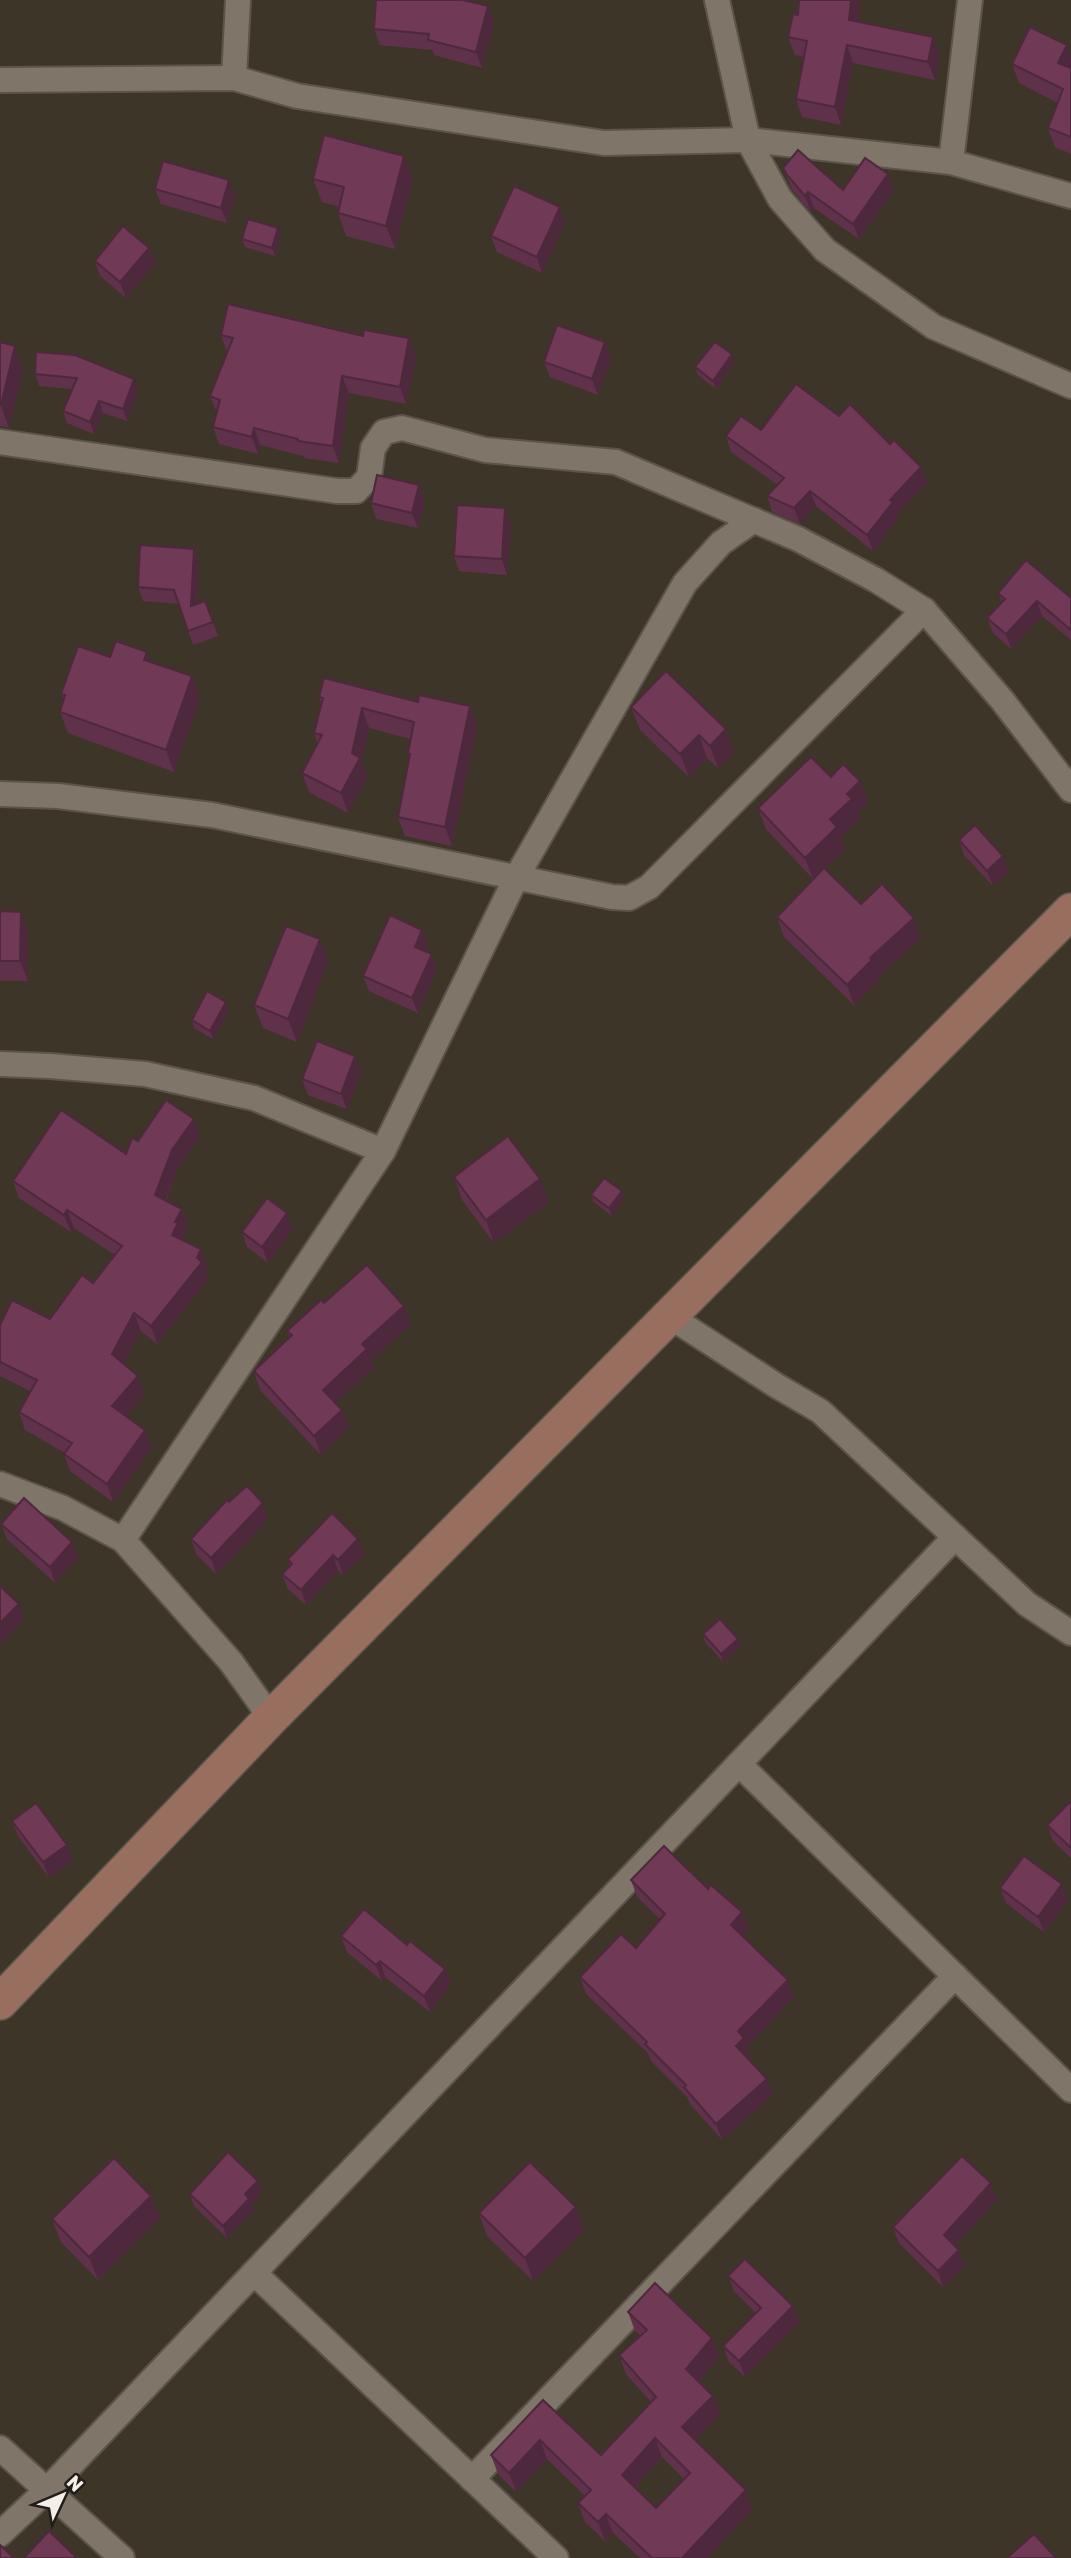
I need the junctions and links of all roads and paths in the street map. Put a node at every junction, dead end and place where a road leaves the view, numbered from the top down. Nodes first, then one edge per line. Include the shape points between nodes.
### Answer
1 (238, 0) edge
2 (717, 0) edge
3 (970, 0) edge
4 (233, 78) junction
5 (0, 80) edge
6 (748, 139) junction
7 (951, 162) junction
8 (1071, 196) edge
9 (1071, 386) edge
10 (0, 442) edge
11 (754, 520) junction
12 (924, 610) junction
13 (1071, 790) edge
14 (0, 794) edge
15 (516, 878) junction
16 (1071, 911) edge
17 (0, 1064) edge
18 (383, 1151) junction
19 (670, 1315) junction
20 (0, 1484) edge
21 (955, 1537) junction
22 (123, 1540) junction
23 (1071, 1633) edge
24 (271, 1718) junction
25 (739, 1764) junction
26 (955, 1976) junction
27 (0, 2002) edge
28 (1071, 2090) edge
29 (254, 2273) junction
30 (0, 2448) edge
31 (472, 2479) junction
32 (47, 2490) junction
33 (0, 2534) edge
34 (122, 2558) edge
35 (556, 2558) edge

1 - 4 street
2 - 6 street
3 - 7 street
4 - 5 street
4 - 6 street via 297,96 604,143
6 - 7 street
6 - 9 street via 780,200 824,250 934,327
7 - 8 street
10 - 11 street via 356,491 369,477 373,448 384,432 402,428 485,450 616,462
11 - 12 street via 876,580
11 - 15 street via 720,543 685,583
12 - 13 street
12 - 15 street via 649,887 629,898 612,897
14 - 15 street via 58,796 212,815
15 - 18 street
16 - 19 street
17 - 18 street via 145,1074 254,1098
18 - 22 street
19 - 21 street via 820,1411
19 - 24 street
20 - 22 street via 62,1508
21 - 23 street via 1027,1604
21 - 25 street
22 - 24 street via 231,1662
24 - 27 street
25 - 26 street
25 - 29 street
26 - 28 street
26 - 31 street
29 - 31 street
29 - 32 street
30 - 32 street
31 - 35 street
32 - 33 street
32 - 34 street

